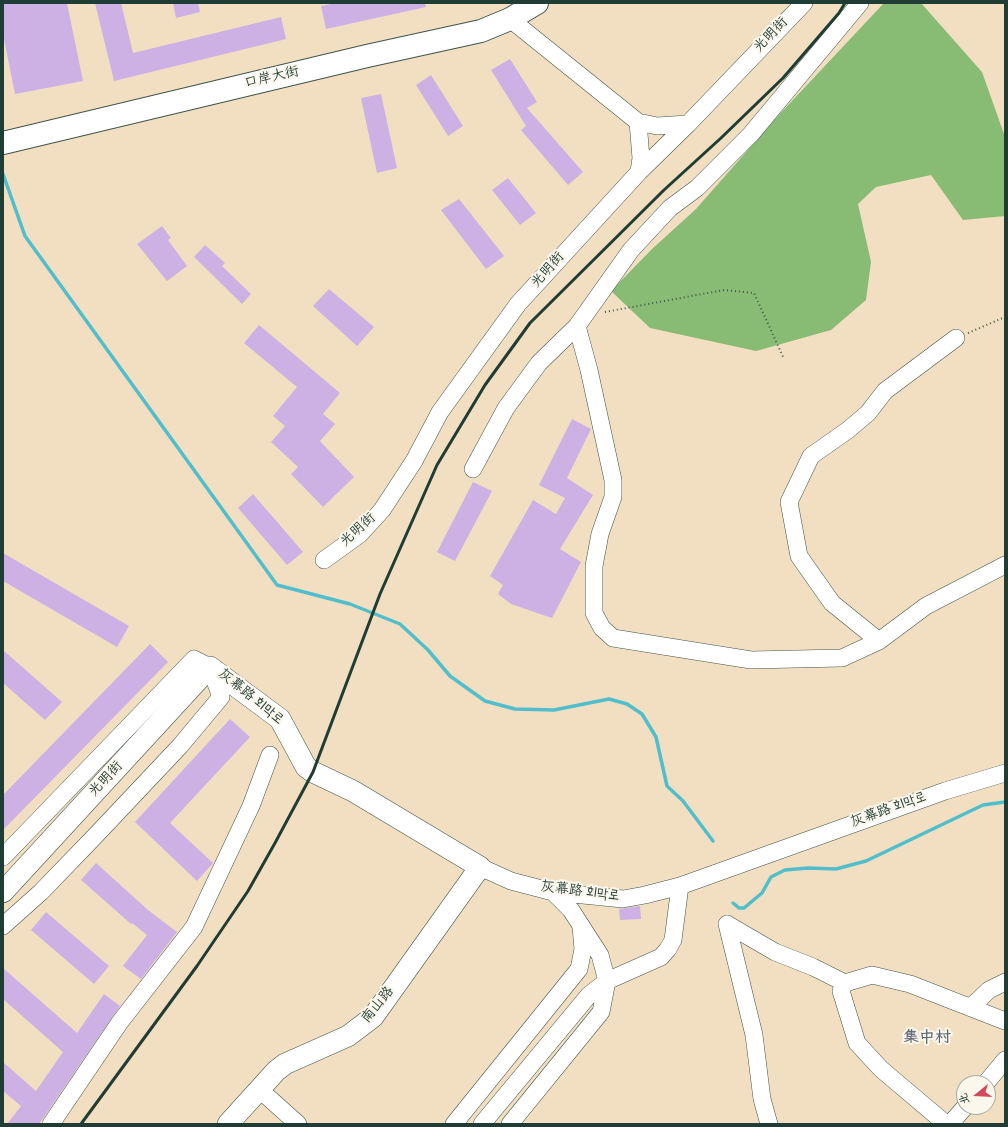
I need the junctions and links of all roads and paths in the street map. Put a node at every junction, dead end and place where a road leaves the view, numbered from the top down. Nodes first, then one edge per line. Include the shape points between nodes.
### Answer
1 (537, 3) edge
2 (804, 3) edge
3 (860, 3) edge
4 (510, 19) junction
5 (638, 122) junction
6 (688, 124) junction
7 (3, 143) edge
8 (639, 172) junction
9 (1005, 317) edge
10 (581, 321) junction
11 (956, 338) joint
12 (784, 359) dead end
13 (473, 469) dead end
14 (324, 560) dead end
15 (1005, 565) edge
16 (878, 641) junction
17 (210, 667) junction
18 (270, 755) dead end
19 (1005, 773) edge
20 (3, 857) edge
21 (480, 867) junction
22 (680, 886) junction
23 (3, 892) edge
24 (553, 892) junction
25 (581, 925) junction
26 (3, 926) edge
27 (607, 981) junction
28 (1005, 982) edge
29 (845, 983) junction
30 (971, 1007) junction
31 (1005, 1022) edge
32 (1005, 1060) edge
33 (993, 1075) edge
34 (260, 1090) junction
35 (958, 1115) edge
36 (51, 1124) edge
37 (228, 1124) edge
38 (298, 1124) edge
39 (454, 1124) edge
40 (482, 1124) edge
41 (510, 1124) edge
42 (769, 1124) edge
43 (946, 1124) edge
44 (950, 1124) edge

1 - 4 highway, 口岸大街
2 - 6 street, 光明街
3 - 10 street via 751,134 697,188 670,208 631,250
4 - 5 street
4 - 7 highway, 口岸大街 via 481,31
5 - 6 street via 657,126
5 - 8 street via 641,158
6 - 8 street, 光明街
8 - 14 street, 光明街 via 518,304 440,412 414,461 382,510 360,534
9 - 11 path
10 - 12 path via 724,290 754,294
10 - 13 street via 539,363 515,395
10 - 16 street via 613,480 613,497 600,534 594,566 594,613 602,628 613,638 751,660 842,658
11 - 16 street via 885,391 868,413 848,430 810,456 789,502 799,556 832,603
15 - 16 street via 926,606
17 - 20 street via 194,658
17 - 21 main road, 灰幕路 회막로 via 280,719 306,767 352,791
17 - 23 main road, 光明街
17 - 26 street via 221,697 180,746 97,834 41,892
18 - 36 street via 251,806 194,927 120,1022
19 - 22 street, 灰幕路 회막로 via 945,791
21 - 24 street, 灰幕路 회막로 via 511,881
21 - 34 main road, 南山路 via 373,1017 348,1036 286,1064 276,1071
22 - 24 street, 灰幕路 회막로 via 623,899
22 - 27 street via 673,940 668,949 661,957 650,963
24 - 25 street via 572,910
25 - 27 street via 600,954
25 - 39 street via 583,948 579,969
27 - 40 street via 590,994
27 - 41 street via 601,1012
28 - 30 street via 989,990
29 - 30 street via 872,975 910,984
29 - 42 street via 775,952 727,924 754,1036 762,1099
29 - 43 street via 841,991 857,1042 880,1069
30 - 31 street
32 - 33 street
34 - 37 main road, 南山路
34 - 38 street
35 - 44 street

